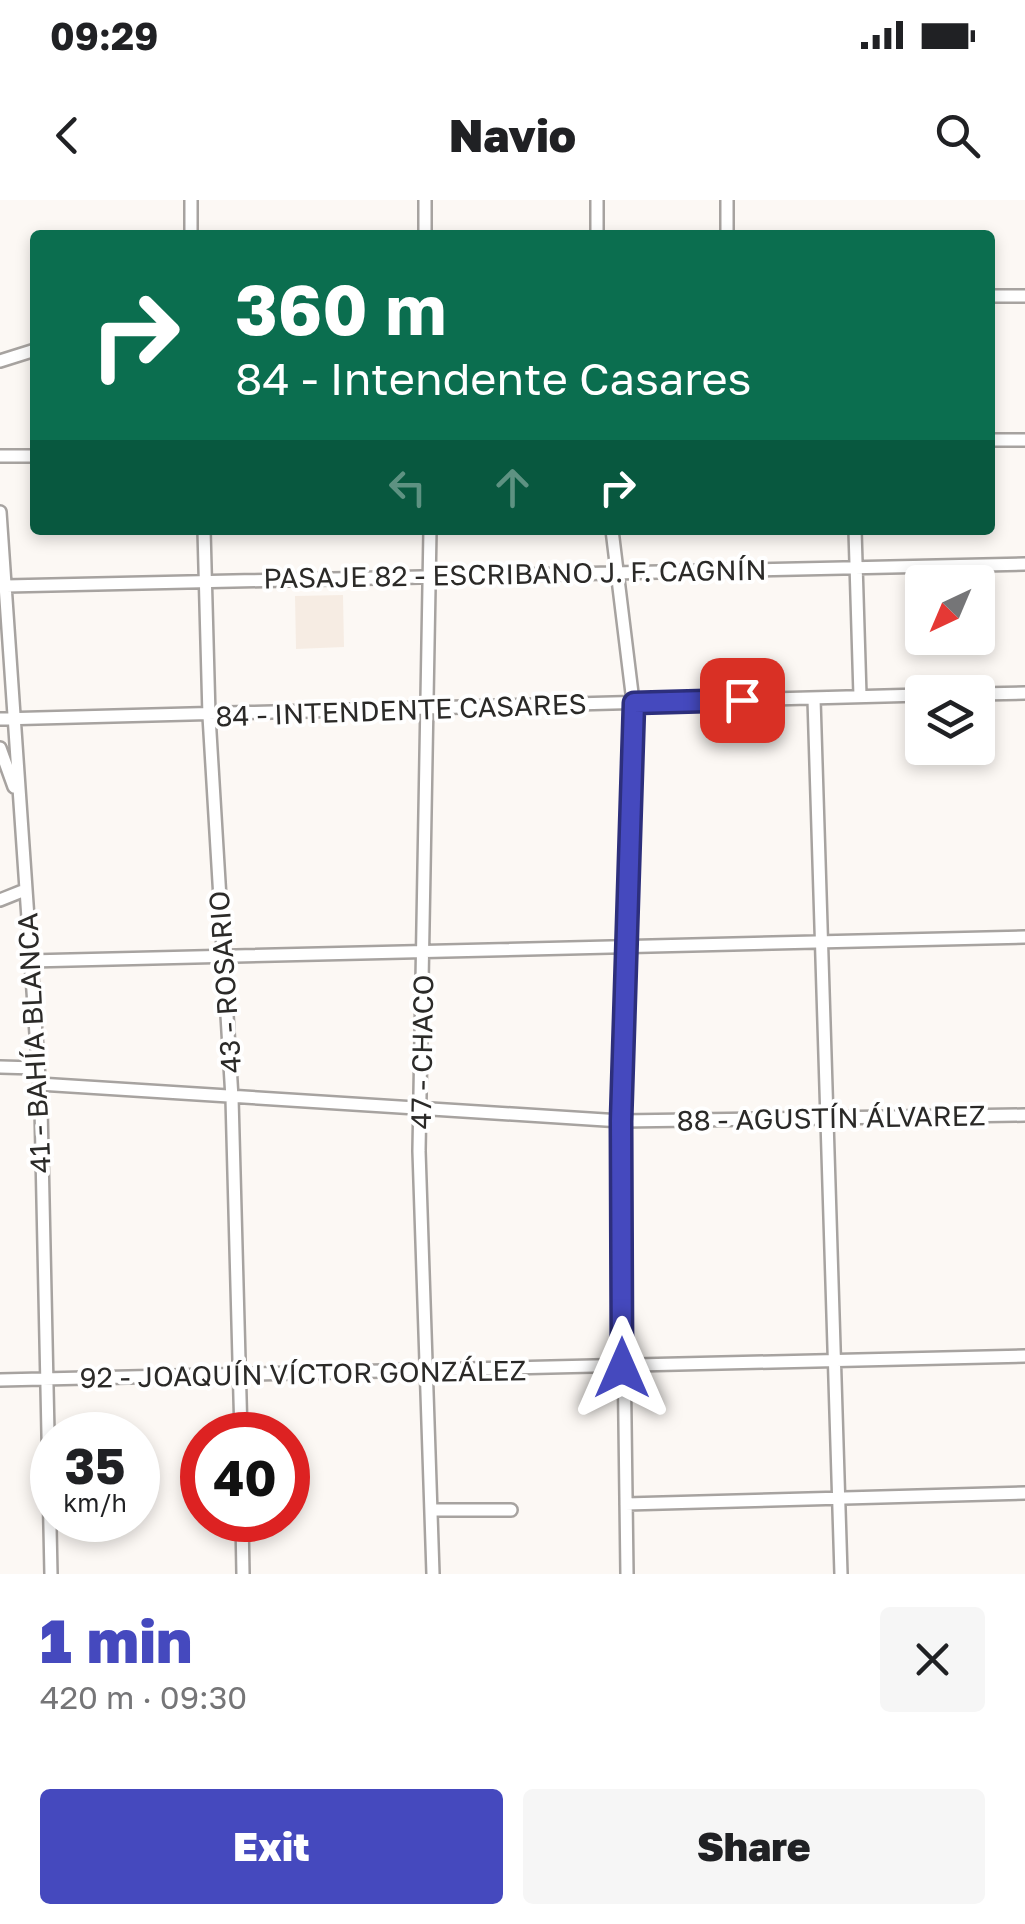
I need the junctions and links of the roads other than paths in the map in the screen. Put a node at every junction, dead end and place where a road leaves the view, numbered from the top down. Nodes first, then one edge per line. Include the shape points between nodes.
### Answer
1 (191, 200) edge
2 (425, 200) edge
3 (596, 200) edge
4 (727, 200) edge
5 (191, 230) edge
6 (425, 230) edge
7 (597, 230) edge
8 (727, 230) edge
9 (995, 296) edge
10 (1025, 296) edge
11 (30, 352) edge
12 (0, 361) edge
13 (995, 440) edge
14 (1025, 440) edge
15 (0, 456) edge
16 (30, 456) edge
17 (0, 512) edge
18 (204, 535) edge
19 (430, 535) edge
20 (612, 535) edge
21 (855, 535) edge
22 (1025, 564) edge
23 (856, 567) junction
24 (616, 572) junction
25 (431, 574) junction
26 (205, 580) junction
27 (6, 586) junction
28 (1025, 692) edge
29 (995, 693) edge
30 (905, 695) edge
31 (860, 696) junction
32 (814, 699) junction
33 (634, 703) junction
34 (429, 710) junction
35 (209, 716) junction
36 (15, 718) junction
37 (0, 719) edge
38 (0, 748) edge
39 (19, 801) junction
40 (25, 890) junction
41 (0, 900) edge
42 (1025, 937) edge
43 (822, 942) junction
44 (626, 948) junction
45 (424, 951) junction
46 (222, 959) junction
47 (30, 962) junction
48 (0, 1066) edge
49 (36, 1068) junction
50 (39, 1084) junction
51 (232, 1098) junction
52 (420, 1109) junction
53 (1025, 1115) edge
54 (827, 1119) junction
55 (621, 1121) junction
56 (1025, 1356) edge
57 (834, 1362) junction
58 (622, 1368) junction
59 (427, 1371) junction
60 (240, 1377) junction
61 (48, 1379) junction
62 (0, 1380) edge
63 (241, 1412) edge
64 (1025, 1494) edge
65 (838, 1497) junction
66 (626, 1504) junction
67 (431, 1510) junction
68 (512, 1510) dead end
69 (242, 1542) edge
70 (51, 1574) edge
71 (243, 1574) edge
72 (433, 1574) edge
73 (627, 1574) edge
74 (841, 1574) edge

1 - 5 street
2 - 6 street
3 - 7 street
4 - 8 street
9 - 10 street
11 - 12 street
13 - 14 street
15 - 16 street
17 - 27 street, 41 - BAHÍA BLANCA
18 - 26 street, 43 - ROSARIO
19 - 25 street, 47 - CHACO
20 - 24 street
21 - 23 street
22 - 23 street, PASAJE 82 - ESCRIBANO J. F. CAGNÍN
23 - 24 street, PASAJE 82 - ESCRIBANO J. F. CAGNÍN
23 - 31 street
24 - 25 street, PASAJE 82 - ESCRIBANO J. F. CAGNÍN
24 - 33 street
25 - 26 street, PASAJE 82 - ESCRIBANO J. F. CAGNÍN
25 - 34 street, 47 - CHACO
26 - 27 street, PASAJE 82 - ESCRIBANO J. F. CAGNÍN
26 - 35 street, 43 - ROSARIO
27 - 36 street, 41 - BAHÍA BLANCA
28 - 29 street
30 - 31 street, 84 - INTENDENTE CASARES
31 - 32 street, 84 - INTENDENTE CASARES
32 - 33 street, 84 - INTENDENTE CASARES
32 - 43 street
33 - 34 street, 84 - INTENDENTE CASARES
33 - 44 street
34 - 35 street, 84 - INTENDENTE CASARES
34 - 45 street, 47 - CHACO
35 - 36 street, 84 - INTENDENTE CASARES
35 - 46 street, 43 - ROSARIO
36 - 37 street, 84 - INTENDENTE CASARES
36 - 39 street, 41 - BAHÍA BLANCA
38 - 39 street
39 - 40 street, 41 - BAHÍA BLANCA
40 - 41 street
40 - 47 street, 41 - BAHÍA BLANCA
42 - 43 street
43 - 44 street
43 - 54 street
44 - 45 street
44 - 55 street
45 - 46 street
45 - 52 street, 47 - CHACO
46 - 47 street
46 - 51 street, 43 - ROSARIO
47 - 49 street, 41 - BAHÍA BLANCA
48 - 49 street
49 - 50 street, 41 - BAHÍA BLANCA
50 - 51 street, 88 - AGUSTÍN ÁLVAREZ
50 - 61 street, 41 - BAHÍA BLANCA
51 - 52 street, 88 - AGUSTÍN ÁLVAREZ
51 - 60 street, 43 - ROSARIO
52 - 55 street, 88 - AGUSTÍN ÁLVAREZ
52 - 59 street, 47 - CHACO
53 - 54 street, 88 - AGUSTÍN ÁLVAREZ
54 - 55 street, 88 - AGUSTÍN ÁLVAREZ
54 - 57 street
55 - 58 street
56 - 57 street, 92 - JOAQUÍN VÍCTOR GONZÁLEZ
57 - 58 street, 92 - JOAQUÍN VÍCTOR GONZÁLEZ
57 - 65 street
58 - 59 street, 92 - JOAQUÍN VÍCTOR GONZÁLEZ
58 - 66 street
59 - 60 street, 92 - JOAQUÍN VÍCTOR GONZÁLEZ
59 - 67 street, 47 - CHACO
60 - 61 street, 92 - JOAQUÍN VÍCTOR GONZÁLEZ
60 - 63 street, 43 - ROSARIO
61 - 62 street, 92 - JOAQUÍN VÍCTOR GONZÁLEZ
61 - 70 street, 41 - BAHÍA BLANCA
64 - 65 street
65 - 66 street
65 - 74 street
66 - 73 street
67 - 68 street
67 - 72 street, 47 - CHACO
69 - 71 street

